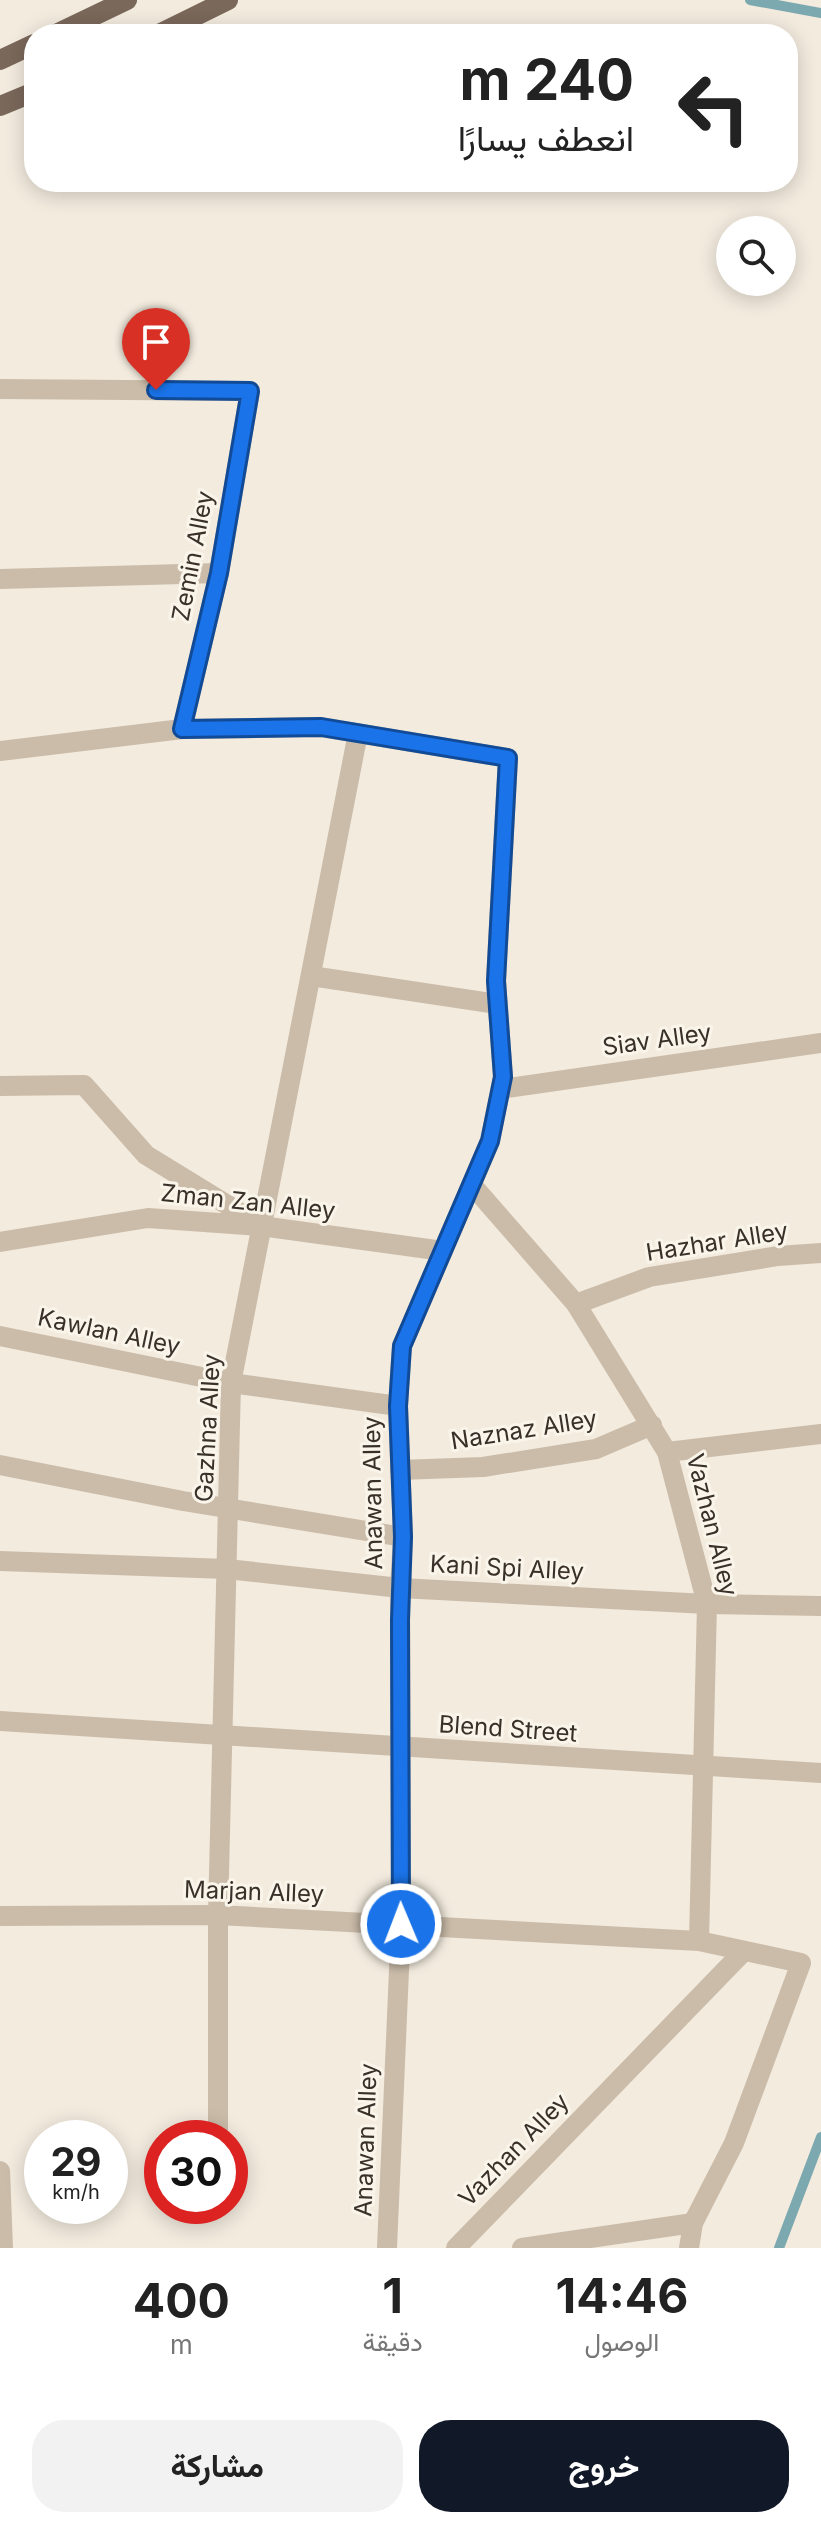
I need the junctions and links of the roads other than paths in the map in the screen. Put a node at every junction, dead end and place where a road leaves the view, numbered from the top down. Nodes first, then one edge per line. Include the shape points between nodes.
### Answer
1 (127, 0) edge
2 (228, 0) edge
3 (77, 24) edge
4 (179, 24) edge
5 (24, 49) edge
6 (0, 60) edge
7 (24, 96) edge
8 (0, 106) edge
9 (0, 389) edge
10 (219, 573) junction
11 (0, 579) edge
12 (182, 729) junction
13 (358, 733) junction
14 (0, 751) edge
15 (311, 976) junction
16 (497, 1004) junction
17 (821, 1043) edge
18 (0, 1086) edge
19 (501, 1089) junction
20 (473, 1186) junction
21 (261, 1226) junction
22 (0, 1242) edge
23 (443, 1251) junction
24 (821, 1253) edge
25 (576, 1304) junction
26 (0, 1336) edge
27 (231, 1383) junction
28 (398, 1406) junction
29 (652, 1425) junction
30 (821, 1434) edge
31 (667, 1452) junction
32 (0, 1465) edge
33 (400, 1470) junction
34 (229, 1509) junction
35 (403, 1537) junction
36 (0, 1561) edge
37 (227, 1569) junction
38 (400, 1588) junction
39 (707, 1604) junction
40 (821, 1606) edge
41 (0, 1721) edge
42 (223, 1736) junction
43 (399, 1747) junction
44 (705, 1767) junction
45 (821, 1773) edge
46 (218, 1915) junction
47 (0, 1916) edge
48 (401, 1924) junction
49 (699, 1941) junction
50 (744, 1951) junction
51 (218, 2120) edge
52 (0, 2171) edge
53 (693, 2223) junction
54 (3, 2248) edge
55 (387, 2248) edge
56 (456, 2248) edge
57 (522, 2248) edge
58 (689, 2248) edge

1 - 3 main road
2 - 4 main road
5 - 6 main road
7 - 8 main road
9 - 10 street, Zemin Alley via 250,391
10 - 11 street
10 - 12 street, Zemin Alley
12 - 13 street via 321,727
12 - 14 street
13 - 15 street, Gazhna Alley
13 - 16 street, Anawan Alley via 508,758
15 - 16 street
15 - 21 street, Gazhna Alley
16 - 19 street, Anawan Alley
17 - 19 street, Siav Alley
18 - 21 street via 84,1085 146,1155
19 - 20 street, Anawan Alley
20 - 23 street, Anawan Alley
20 - 25 street, Vazhan Alley
21 - 22 street, Zman Zan Alley via 148,1218
21 - 23 street, Zman Zan Alley
21 - 27 street, Gazhna Alley
23 - 28 street, Anawan Alley via 402,1346
24 - 25 street, Hazhar Alley via 649,1277
25 - 29 street, Vazhan Alley
26 - 27 street, Kawlan Alley
27 - 28 street, Kawlan Alley
27 - 34 street, Gazhna Alley
28 - 33 street, Anawan Alley
29 - 31 street, Vazhan Alley
29 - 33 street, Naznaz Alley via 596,1449 483,1467
30 - 31 street
31 - 39 street, Vazhan Alley
32 - 34 street
33 - 35 street, Anawan Alley
34 - 35 street
34 - 37 street, Gazhna Alley
35 - 38 street, Anawan Alley
36 - 37 street, Kani Spi Alley
37 - 38 street, Kani Spi Alley
37 - 42 street, Gazhna Alley
38 - 39 street, Kani Spi Alley
38 - 43 street, Anawan Alley
39 - 40 street, Kani Spi Alley
39 - 44 street, Vazhan Alley
41 - 42 street, Blend Street
42 - 43 street, Blend Street
42 - 46 street, Gazhna Alley
43 - 44 street, Blend Street
43 - 48 street, Anawan Alley
44 - 45 street, Blend Street
44 - 49 street, Vazhan Alley
46 - 47 street, Marjan Alley
46 - 48 street, Marjan Alley
46 - 51 street, Gazhna Alley
48 - 49 street, Marjan Alley
48 - 55 street, Anawan Alley
49 - 50 street, Marjan Alley
50 - 53 street, Marjan Alley via 801,1963 734,2143
50 - 56 street, Vazhan Alley
52 - 54 street
53 - 57 street
53 - 58 street

